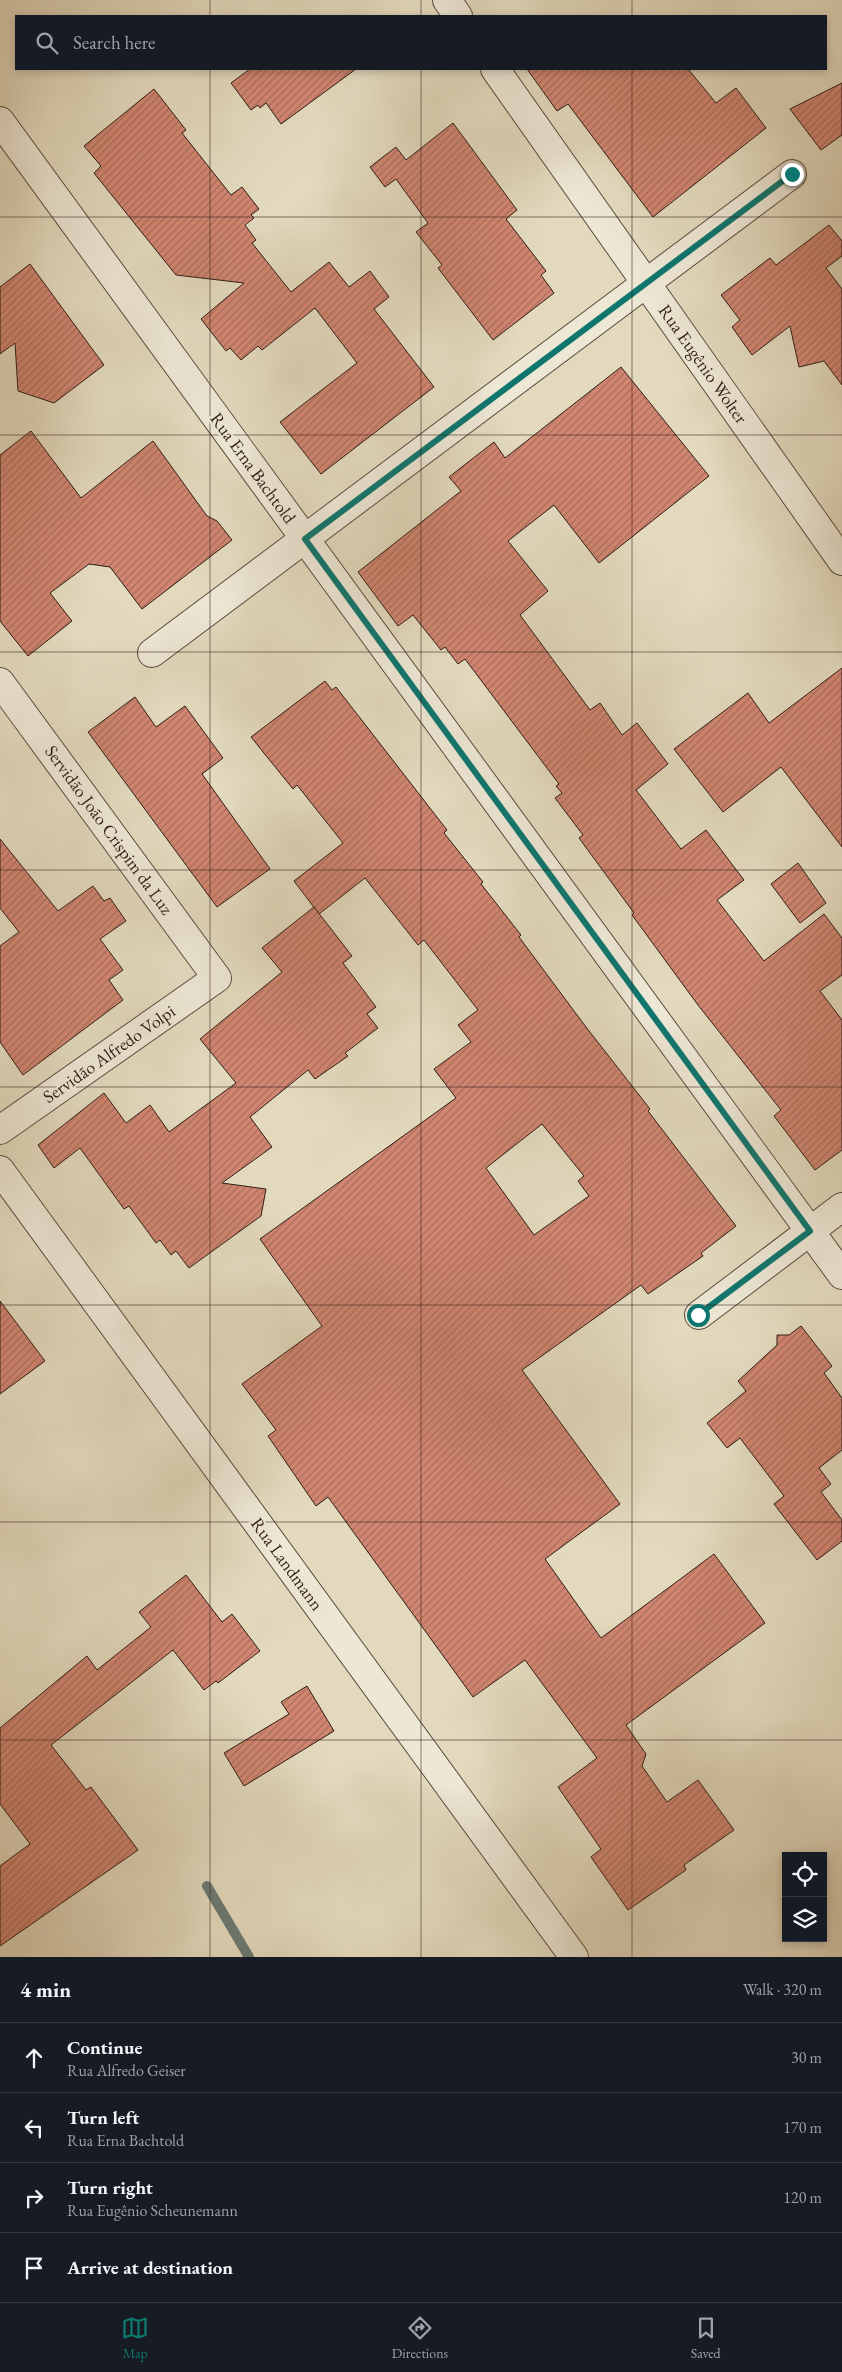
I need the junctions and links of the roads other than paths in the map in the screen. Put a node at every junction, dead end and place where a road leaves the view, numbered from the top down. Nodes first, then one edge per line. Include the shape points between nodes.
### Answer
1 (447, 0) edge
2 (457, 15) edge
3 (496, 70) edge
4 (0, 121) edge
5 (792, 174) dead end
6 (646, 283) junction
7 (305, 539) junction
8 (842, 561) edge
9 (152, 653) dead end
10 (0, 682) edge
11 (217, 978) joint
12 (0, 1130) edge
13 (0, 1170) edge
14 (842, 1207) edge
15 (810, 1231) junction
16 (842, 1275) edge
17 (698, 1315) dead end
18 (574, 1957) edge

1 - 2 street
3 - 6 street, Rua Eugênio Wolter
4 - 7 street, Rua Erna Bachtold
5 - 6 street
6 - 7 street
6 - 8 street, Rua Eugênio Wolter
7 - 9 street
7 - 15 street, Rua Erna Bachtold
10 - 11 street, Servidão João Crispim da Luz
11 - 12 street, Servidão Alfredo Volpi
13 - 18 street, Rua Landmann
14 - 15 street
15 - 16 street, Rua Erna Bachtold
15 - 17 street

